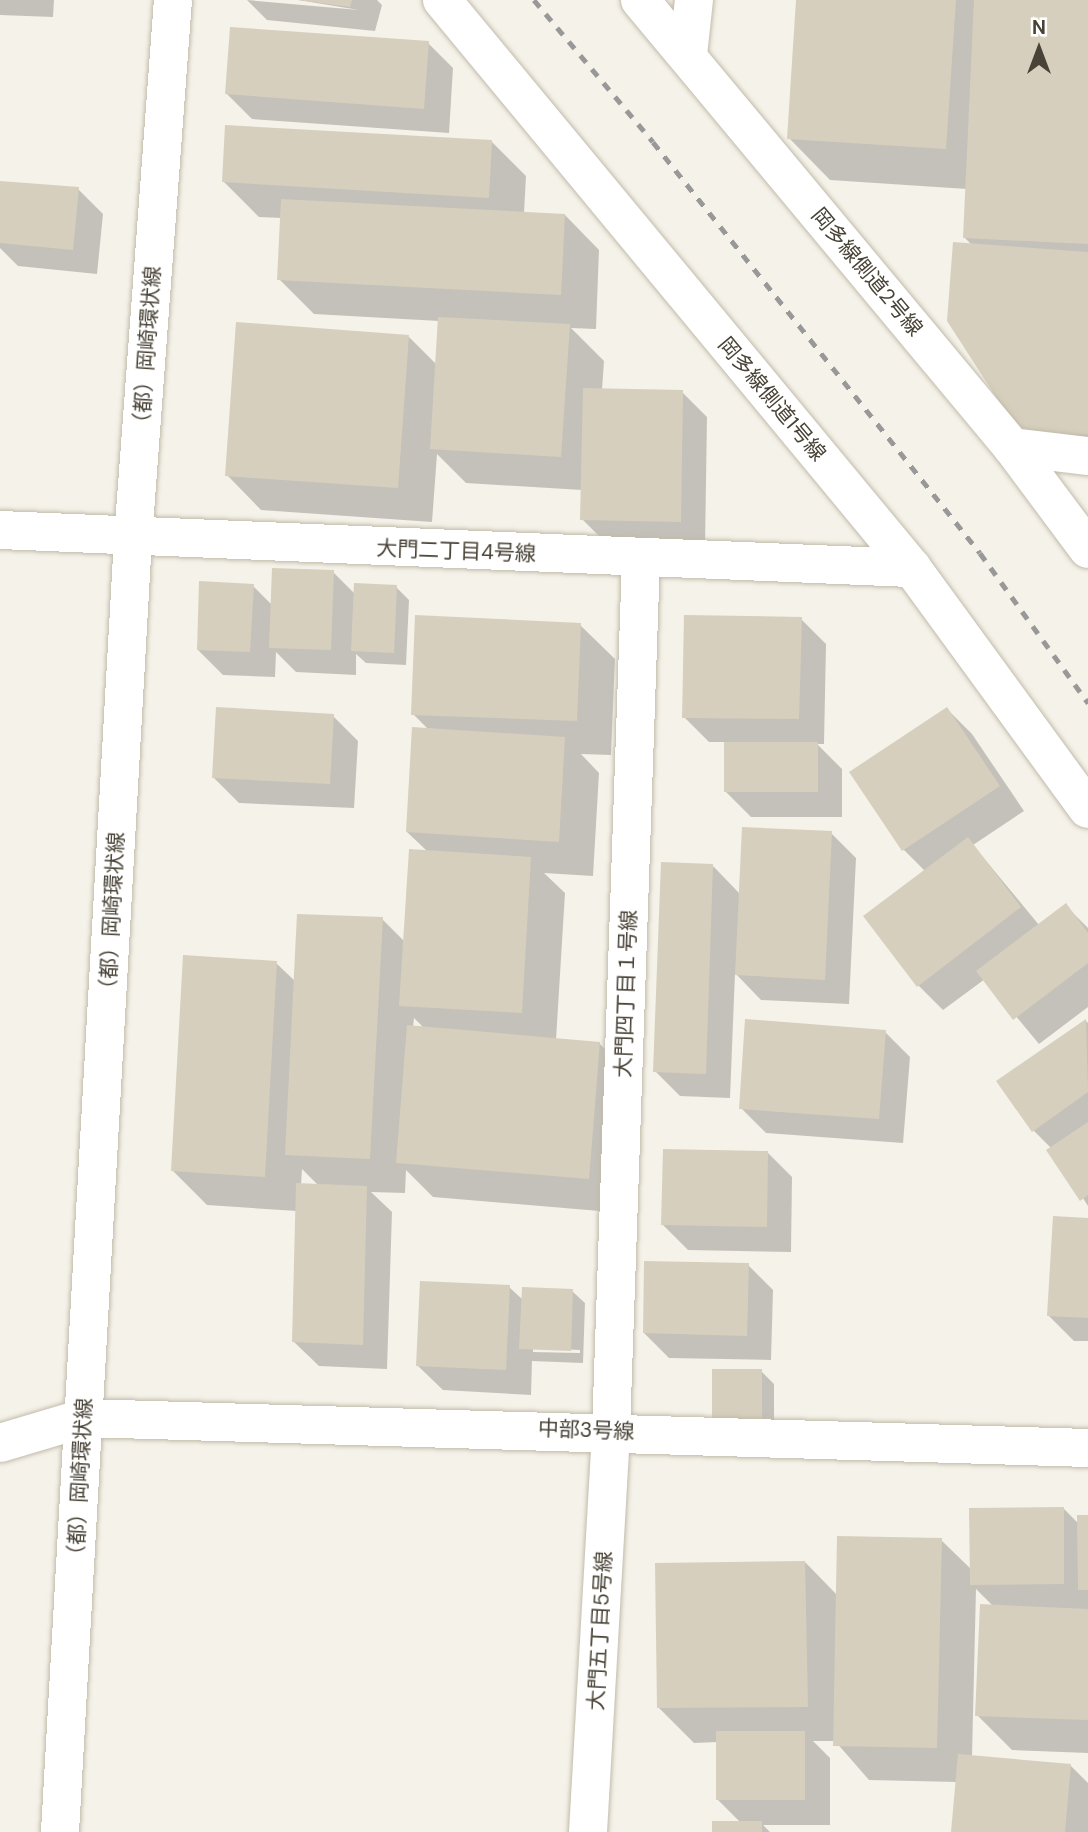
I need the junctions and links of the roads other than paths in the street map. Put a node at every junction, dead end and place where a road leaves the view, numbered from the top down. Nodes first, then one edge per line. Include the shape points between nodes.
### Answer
1 (173, 0) edge
2 (442, 0) edge
3 (640, 0) edge
4 (694, 0) edge
5 (688, 55) junction
6 (1012, 447) junction
7 (1088, 456) edge
8 (0, 530) edge
9 (134, 539) junction
10 (1088, 549) edge
11 (641, 558) junction
12 (912, 568) junction
13 (1088, 809) edge
14 (84, 1418) junction
15 (611, 1431) junction
16 (0, 1443) edge
17 (1088, 1448) edge
18 (60, 1832) edge
19 (588, 1832) edge

1 - 9 street, （都）岡崎環状線
2 - 12 street, 岡多線側道1号線
3 - 5 street, 岡多線側道2号線
4 - 5 street
5 - 6 street, 岡多線側道2号線
6 - 7 street
6 - 10 street, 岡多線側道2号線
8 - 9 street, 大門二丁目4号線
9 - 11 street, 大門二丁目4号線
9 - 14 street, （都）岡崎環状線
11 - 12 street, 大門二丁目4号線
11 - 15 street, 大門四丁目１号線
12 - 13 street, 岡多線側道1号線
14 - 15 street, 中部3号線
14 - 16 street, 中部3号線
14 - 18 street, （都）岡崎環状線
15 - 17 street, 中部3号線
15 - 19 street, 大門五丁目5号線

